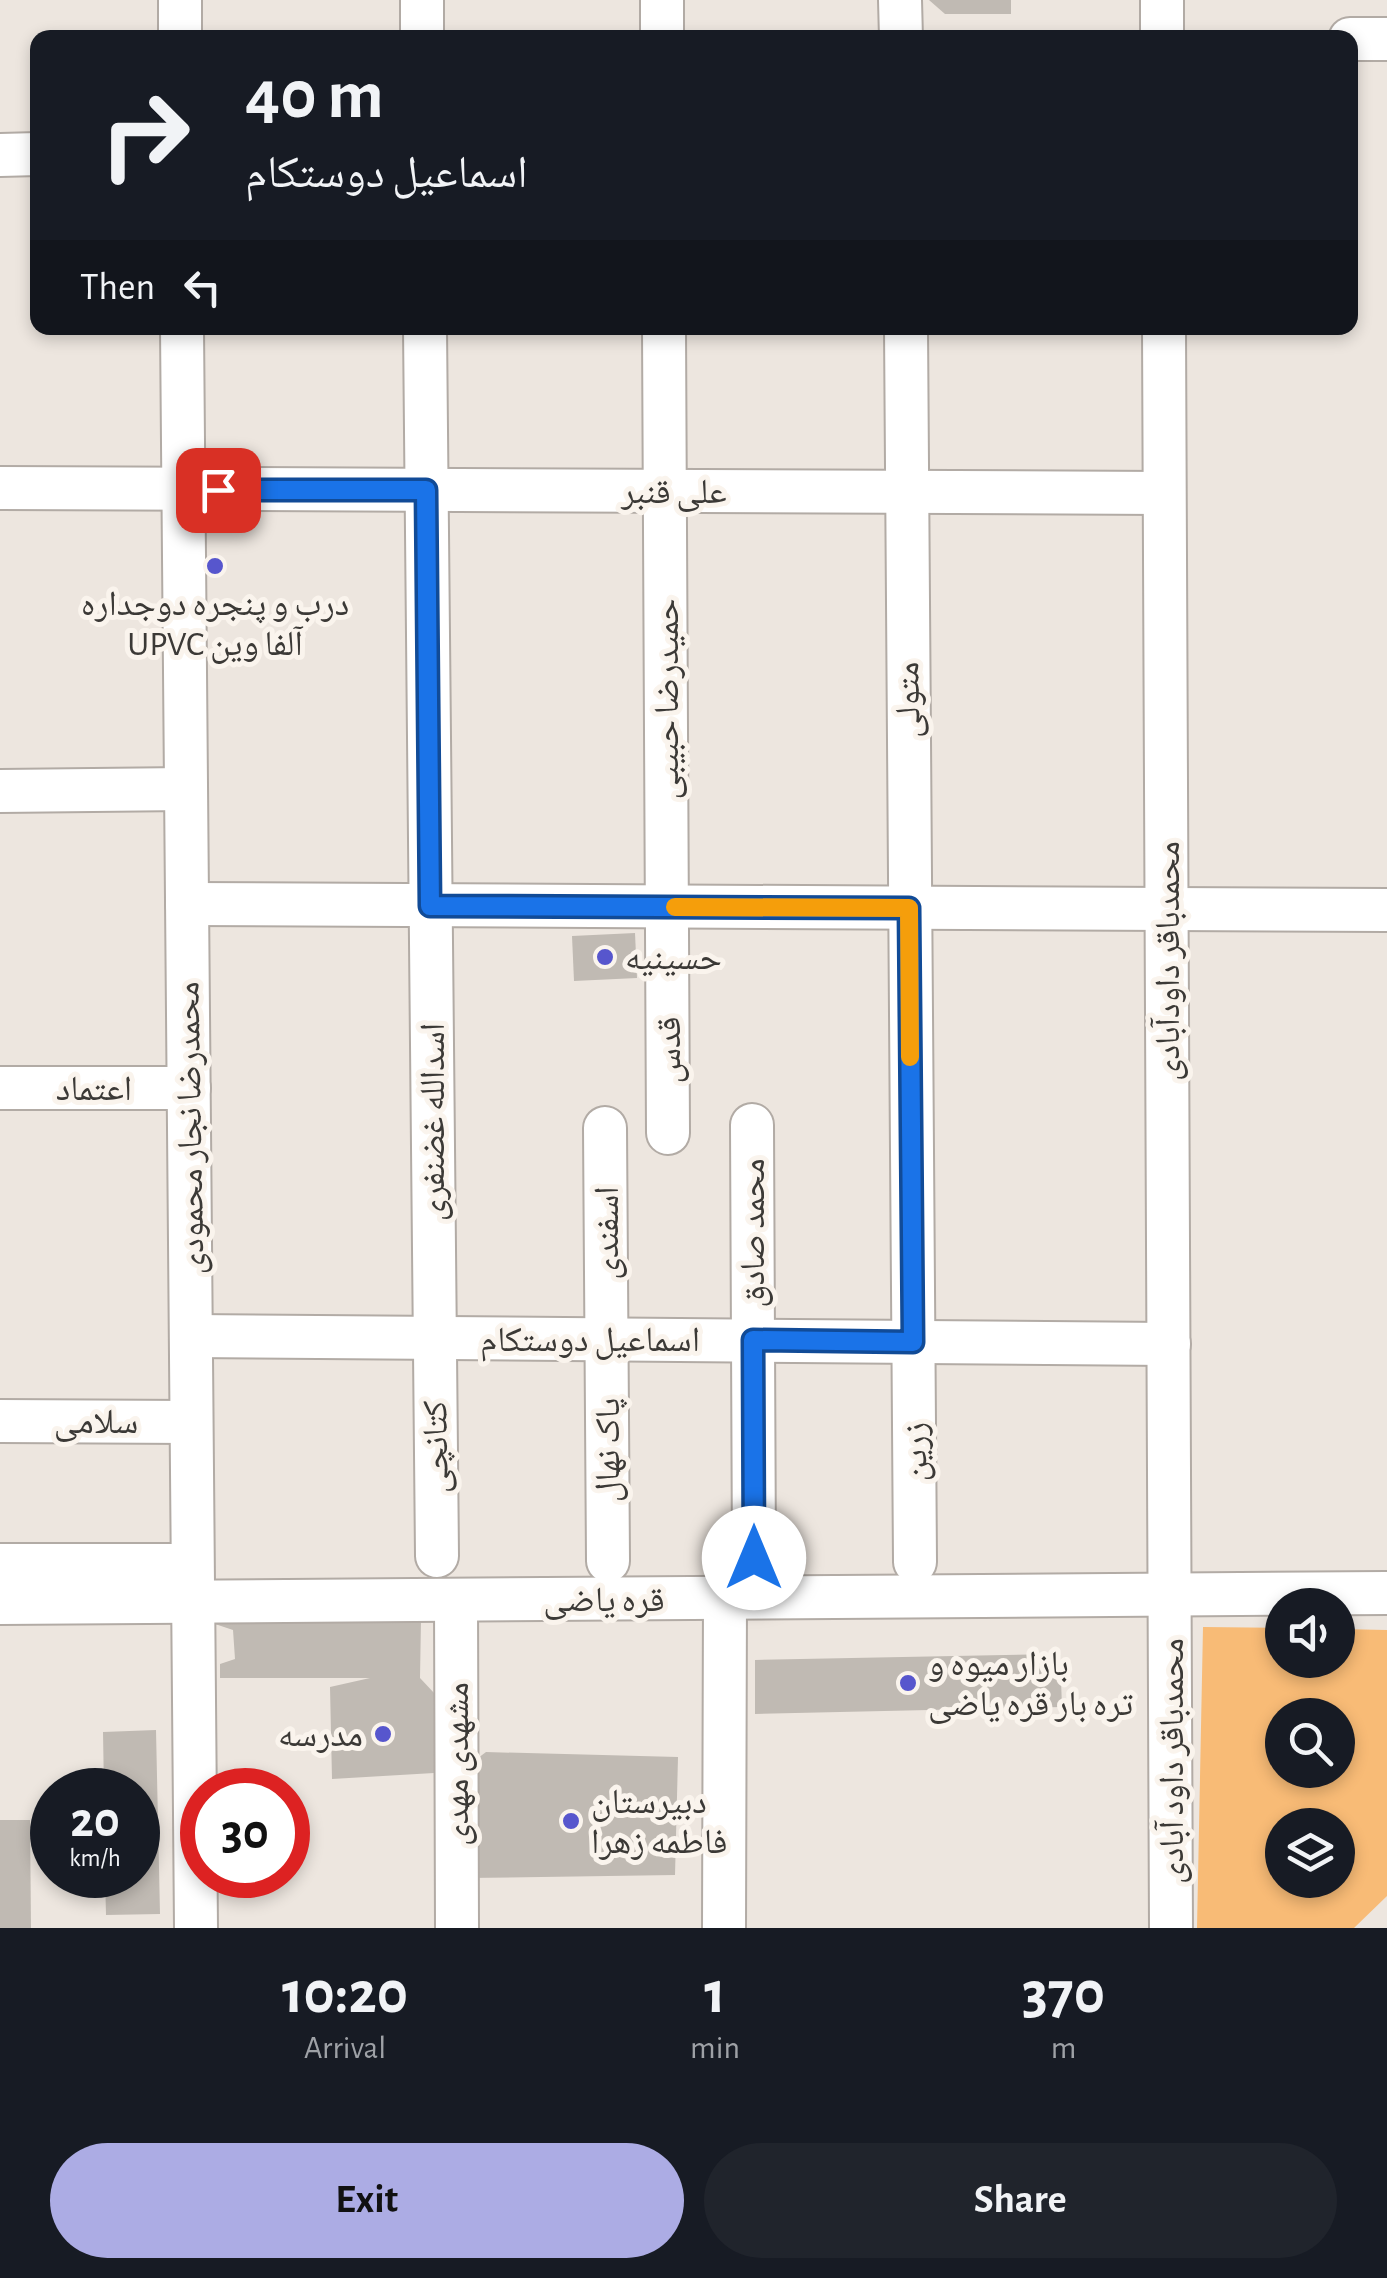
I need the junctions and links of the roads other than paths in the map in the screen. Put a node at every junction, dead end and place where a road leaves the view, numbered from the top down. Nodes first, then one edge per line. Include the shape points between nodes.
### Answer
1 (180, 0) edge
2 (422, 0) edge
3 (662, 0) edge
4 (900, 0) edge
5 (1162, 0) edge
6 (180, 30) edge
7 (422, 30) edge
8 (662, 30) edge
9 (901, 30) edge
10 (1162, 30) edge
11 (1358, 39) edge
12 (1387, 39) edge
13 (30, 154) edge
14 (0, 155) edge
15 (182, 335) edge
16 (425, 335) edge
17 (664, 335) edge
18 (906, 335) edge
19 (1164, 335) edge
20 (0, 488) edge
21 (184, 489) junction
22 (426, 490) junction
23 (665, 491) junction
24 (905, 492) junction
25 (1164, 493) junction
26 (186, 789) junction
27 (0, 791) edge
28 (187, 904) junction
29 (430, 906) junction
30 (667, 907) junction
31 (909, 908) junction
32 (1166, 909) junction
33 (1387, 910) edge
34 (0, 1088) edge
35 (188, 1088) junction
36 (752, 1125) dead end
37 (605, 1128) dead end
38 (668, 1133) dead end
39 (191, 1336) junction
40 (434, 1338) junction
41 (606, 1339) junction
42 (753, 1340) junction
43 (913, 1342) junction
44 (1168, 1344) junction
45 (0, 1421) edge
46 (191, 1422) junction
47 (436, 1556) dead end
48 (754, 1558) dead end
49 (608, 1561) dead end
50 (915, 1562) dead end
51 (0, 1565) edge
52 (193, 1583) junction
53 (1387, 1594) edge
54 (1170, 1595) junction
55 (724, 1598) junction
56 (456, 1600) junction
57 (0, 1603) edge
58 (196, 1928) edge
59 (457, 1928) edge
60 (724, 1928) edge
61 (1172, 1928) edge

1 - 6 street
2 - 7 street
3 - 8 street
4 - 9 street
5 - 10 street
11 - 12 street
13 - 14 street
15 - 21 street, محمدرضا نجار محمودی
16 - 22 street, اسدالله غضنفری
17 - 23 street, حمیدرضا حبیبی
18 - 24 street, متولی
19 - 25 street, محمدباقر داودآبادی
20 - 21 street, علی قنبر
21 - 22 street, علی قنبر
21 - 26 street, محمدرضا نجار محمودی
22 - 23 street, علی قنبر
22 - 29 street, اسدالله غضنفری
23 - 24 street, علی قنبر
23 - 30 street, حمیدرضا حبیبی
24 - 25 street, علی قنبر
24 - 31 street, متولی
25 - 32 street, محمدباقر داودآبادی
26 - 27 street
26 - 28 street, محمدرضا نجار محمودی
28 - 29 street
28 - 35 street, محمدرضا نجار محمودی
29 - 30 street
29 - 40 street, اسدالله غضنفری
30 - 31 street
30 - 38 street, قدس
31 - 32 street
31 - 43 street, متولی
32 - 33 street
32 - 44 street, محمدباقر داودآبادی
34 - 35 street, اعتماد
35 - 39 street, محمدرضا نجار محمودی
36 - 42 street, محمد صادق
37 - 41 street, اسفندی
39 - 40 street, اسماعیل دوستکام
39 - 46 street, محمدرضا نجار محمودی
40 - 41 street, اسماعیل دوستکام
40 - 47 street, کتانچی
41 - 42 street, اسماعیل دوستکام
41 - 49 street, پاک نهال
42 - 43 street, اسماعیل دوستکام
42 - 48 street, محمد صادق
43 - 44 street, اسماعیل دوستکام
43 - 50 street, زرین
44 - 54 street, محمدباقر داودآبادی
45 - 46 street, سلامی
46 - 52 street, محمدرضا نجار محمودی
51 - 52 street
52 - 56 street, قره یاضی
52 - 57 street, قره یاضی
52 - 58 street, محمدرضا نجار محمودی
53 - 54 street, قره یاضی
54 - 55 street, قره یاضی
54 - 61 street, محمدباقر داود آبادی
55 - 56 street, قره یاضی
55 - 60 street
56 - 59 street, مشهدی مهدی

